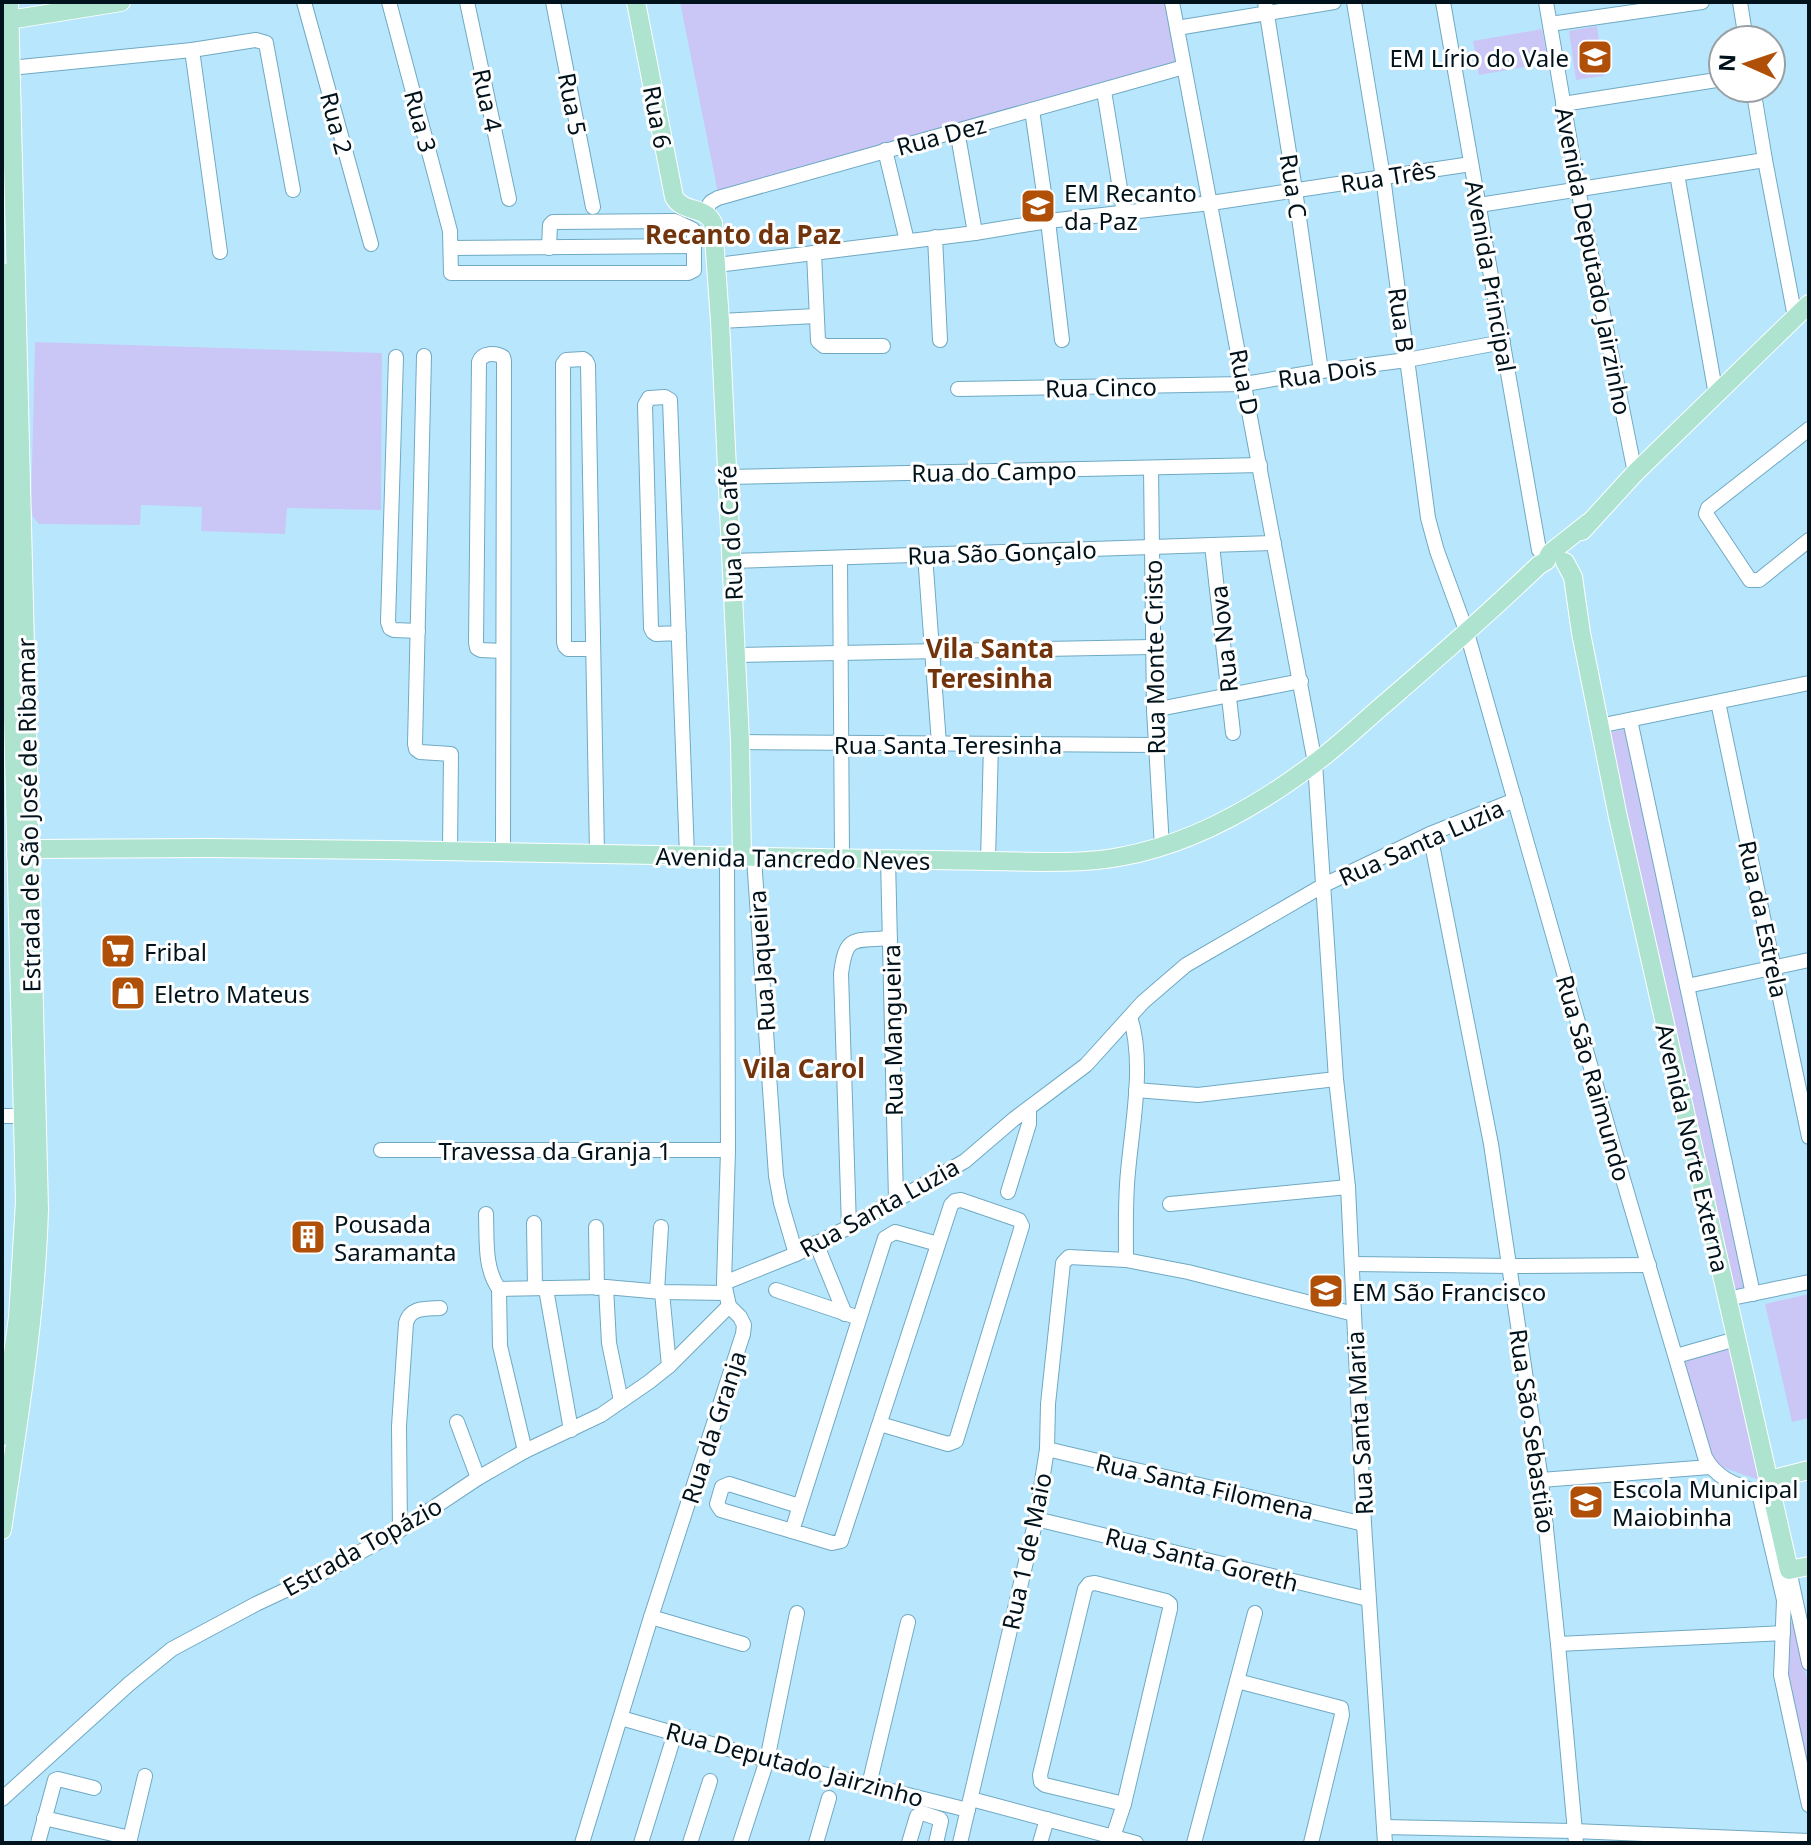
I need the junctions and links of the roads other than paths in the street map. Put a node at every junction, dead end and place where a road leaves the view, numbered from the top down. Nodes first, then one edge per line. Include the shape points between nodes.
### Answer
1 (121, 2) edge
2 (304, 2) edge
3 (389, 2) edge
4 (467, 2) edge
5 (553, 2) edge
6 (636, 2) edge
7 (1172, 2) edge
8 (1334, 2) edge
9 (1354, 2) edge
10 (1443, 2) edge
11 (1546, 2) edge
12 (1702, 2) edge
13 (1740, 2) edge
14 (1266, 8) edge
15 (7, 17) edge
16 (1550, 24) junction
17 (1743, 24) edge
18 (1177, 28) junction
19 (192, 50) junction
20 (1184, 67) junction
21 (10, 68) junction
22 (1707, 82) edge
23 (1104, 91) junction
24 (1563, 104) junction
25 (1756, 104) edge
26 (1032, 110) junction
27 (957, 130) junction
28 (885, 150) junction
29 (1765, 160) junction
30 (1471, 164) junction
31 (1677, 174) junction
32 (1383, 177) junction
33 (1578, 189) junction
34 (293, 190) dead end
35 (1295, 190) junction
36 (509, 199) dead end
37 (1211, 203) junction
38 (1479, 205) junction
39 (593, 207) dead end
40 (704, 212) junction
41 (1124, 213) junction
42 (1048, 221) junction
43 (975, 233) junction
44 (935, 237) junction
45 (907, 241) junction
46 (371, 244) dead end
47 (451, 244) junction
48 (694, 246) junction
49 (549, 248) junction
50 (220, 252) dead end
51 (814, 253) junction
52 (717, 265) junction
53 (2, 272) edge
54 (816, 316) junction
55 (1803, 316) edge
56 (720, 321) junction
57 (940, 340) dead end
58 (1062, 340) dead end
59 (1503, 342) junction
60 (883, 346) dead end
61 (424, 356) dead end
62 (396, 357) dead end
63 (1407, 360) junction
64 (1321, 371) junction
65 (1245, 384) junction
66 (958, 389) dead end
67 (1716, 395) junction
68 (1809, 429) edge
69 (1260, 465) junction
70 (1151, 468) junction
71 (1635, 473) junction
72 (4, 475) edge
73 (727, 477) junction
74 (1588, 523) junction
75 (1809, 540) edge
76 (1274, 543) junction
77 (1574, 543) joint
78 (1212, 545) junction
79 (5, 546) edge
80 (1151, 547) junction
81 (925, 555) junction
82 (840, 558) junction
83 (731, 561) junction
84 (1554, 561) junction
85 (6, 567) edge
86 (418, 631) junction
87 (679, 633) junction
88 (1467, 633) junction
89 (1152, 647) junction
90 (592, 649) junction
91 (503, 651) junction
92 (932, 652) junction
93 (842, 654) junction
94 (736, 655) junction
95 (1301, 681) junction
96 (1809, 685) edge
97 (1229, 695) junction
98 (1718, 702) junction
99 (1154, 710) junction
100 (1630, 720) junction
101 (1599, 726) junction
102 (1233, 733) dead end
103 (740, 742) junction
104 (842, 743) junction
105 (939, 744) junction
106 (991, 745) junction
107 (1155, 745) junction
108 (1315, 763) junction
109 (1515, 800) junction
110 (9, 833) edge
111 (1430, 834) junction
112 (1162, 847) junction
113 (450, 851) junction
114 (22, 852) junction
115 (503, 852) junction
116 (597, 854) junction
117 (687, 856) junction
118 (741, 858) junction
119 (842, 859) junction
120 (888, 859) junction
121 (988, 861) junction
122 (1324, 885) junction
123 (10, 916) edge
124 (890, 938) junction
125 (1809, 960) edge
126 (1774, 967) junction
127 (1687, 986) junction
128 (1130, 1017) junction
129 (1336, 1079) junction
130 (1136, 1090) junction
131 (1029, 1109) junction
132 (2, 1116) edge
133 (23, 1116) junction
134 (1809, 1137) edge
135 (381, 1150) dead end
136 (728, 1150) junction
137 (1348, 1187) junction
138 (1008, 1192) dead end
139 (896, 1200) junction
140 (1170, 1204) dead end
141 (486, 1214) dead end
142 (534, 1223) dead end
143 (596, 1227) dead end
144 (661, 1227) dead end
145 (849, 1227) junction
146 (816, 1243) junction
147 (938, 1244) junction
148 (796, 1254) junction
149 (1126, 1260) junction
150 (1353, 1264) junction
151 (1649, 1265) junction
152 (1510, 1266) junction
153 (1809, 1282) edge
154 (540, 1288) junction
155 (601, 1288) junction
156 (499, 1289) junction
157 (776, 1290) dead end
158 (660, 1291) junction
159 (727, 1294) junction
160 (1753, 1294) junction
161 (1727, 1299) junction
162 (440, 1308) dead end
163 (1354, 1314) junction
164 (852, 1316) junction
165 (1736, 1339) junction
166 (1676, 1356) junction
167 (669, 1366) junction
168 (621, 1401) junction
169 (457, 1422) dead end
170 (880, 1424) junction
171 (571, 1430) junction
172 (2, 1436) edge
173 (1047, 1449) junction
174 (525, 1451) junction
175 (1710, 1467) junction
176 (1809, 1470) edge
177 (478, 1478) junction
178 (1541, 1480) junction
179 (1766, 1488) junction
180 (799, 1506) junction
181 (1036, 1519) junction
182 (1364, 1524) junction
183 (2, 1530) edge
184 (400, 1530) junction
185 (792, 1531) junction
186 (1809, 1566) edge
187 (1789, 1570) junction
188 (1368, 1599) junction
189 (797, 1613) dead end
190 (1255, 1613) dead end
191 (651, 1617) junction
192 (908, 1622) dead end
193 (1783, 1633) junction
194 (743, 1644) dead end
195 (1558, 1644) junction
196 (1809, 1663) edge
197 (1237, 1681) junction
198 (621, 1718) junction
199 (675, 1733) junction
200 (767, 1760) junction
201 (145, 1776) dead end
202 (710, 1781) dead end
203 (869, 1785) junction
204 (94, 1788) dead end
205 (829, 1798) dead end
206 (2, 1799) edge
207 (1124, 1804) junction
208 (970, 1805) junction
209 (1809, 1805) edge
210 (44, 1818) junction
211 (1047, 1819) junction
212 (1384, 1827) junction
213 (1113, 1837) junction
214 (1575, 1837) edge
215 (130, 1841) edge
216 (1809, 1841) edge
217 (38, 1843) edge
218 (582, 1843) edge
219 (641, 1843) edge
220 (690, 1843) edge
221 (740, 1843) edge
222 (816, 1843) edge
223 (909, 1843) edge
224 (936, 1843) edge
225 (960, 1843) edge
226 (1040, 1843) edge
227 (1136, 1843) edge
228 (1194, 1843) edge
229 (1311, 1843) edge
230 (1385, 1843) edge

1 - 15 main road
2 - 46 street, Rua 2
3 - 47 street, Rua 3
4 - 36 street, Rua 4
5 - 39 street, Rua 5
6 - 40 main road, Rua 6 via 674,197 681,206
7 - 18 street, Rua D
8 - 14 street
9 - 32 street, Rua B
10 - 30 street, Avenida Principal
11 - 16 street, Avenida Deputado Jairzinho
12 - 16 street
13 - 17 street
14 - 18 street
14 - 35 street, Rua C
15 - 21 main road, Estrada de São José de Ribamar
16 - 24 street, Avenida Deputado Jairzinho
18 - 20 street, Rua D
19 - 21 street
19 - 34 street via 266,43
19 - 50 street
20 - 23 street, Rua Dez
20 - 37 street, Rua D
21 - 114 main road, Estrada de São José de Ribamar
22 - 24 street
23 - 26 street, Rua Dez
23 - 41 street
24 - 33 street, Avenida Deputado Jairzinho
25 - 29 street
26 - 27 street, Rua Dez
26 - 42 street
27 - 28 street, Rua Dez
27 - 43 street
28 - 40 street, Rua Dez via 718,198
28 - 45 street
29 - 31 street
29 - 55 street
30 - 32 street, Rua Três
30 - 38 street, Avenida Principal
31 - 33 street
31 - 67 street
32 - 35 street, Rua Três
32 - 63 street, Rua B
33 - 38 street
33 - 71 street, Avenida Deputado Jairzinho
35 - 37 street, Rua Três
35 - 64 street, Rua C
37 - 41 street
37 - 65 street, Rua D
38 - 59 street, Avenida Principal
40 - 52 main road, Rua do Café via 713,223
41 - 42 street
42 - 43 street
42 - 58 street
43 - 44 street
44 - 45 street
44 - 57 street
45 - 51 street
47 - 48 street, Rua 3 via 454,275 692,272
47 - 49 street
48 - 49 street
48 - 49 street via 692,229 675,221 553,222
51 - 52 street
51 - 54 street
52 - 56 main road, Rua do Café
53 - 72 main road, Estrada de São José de Ribamar
54 - 56 street
54 - 60 street via 818,341 824,346
55 - 67 main road, Avenida Tancredo Neves
56 - 73 main road, Rua do Café
59 - 63 street, Rua Dois
59 - 84 street, Avenida Principal
61 - 86 street
62 - 86 street via 388,622 394,630
63 - 64 street, Rua Dois
63 - 88 street, Rua B via 1428,518
64 - 65 street, Rua Dois
65 - 66 street, Rua Cinco
65 - 69 street, Rua D
67 - 71 main road, Avenida Tancredo Neves
68 - 75 street via 1706,514 1750,580 1759,580
69 - 70 street, Rua do Campo
69 - 76 street, Rua D
70 - 73 street, Rua do Campo
70 - 80 street, Rua Monte Cristo
71 - 74 main road, Avenida Tancredo Neves
72 - 79 main road, Estrada de São José de Ribamar
73 - 83 main road, Rua do Café
74 - 77 main road, Avenida Tancredo Neves
74 - 84 main road, Avenida Tancredo Neves
76 - 78 street, Rua São Gonçalo
76 - 95 street, Rua D
77 - 84 main road, Avenida Norte Externa via 1572,556
78 - 80 street, Rua São Gonçalo
78 - 97 street, Rua Nova
79 - 85 main road, Estrada de São José de Ribamar
80 - 81 street, Rua São Gonçalo
80 - 89 street, Rua Monte Cristo
81 - 82 street, Rua São Gonçalo
81 - 92 street
82 - 83 street, Rua São Gonçalo
82 - 93 street
83 - 94 main road, Rua do Café
84 - 88 main road, Avenida Tancredo Neves
84 - 101 main road, Avenida Norte Externa via 1581,633
85 - 110 main road, Estrada de São José de Ribamar
86 - 113 street via 415,744 420,752 451,754
87 - 87 street via 670,400 649,398 645,405 651,628 656,634
87 - 117 street
88 - 108 main road, Avenida Tancredo Neves
88 - 109 street, Rua São Raimundo
89 - 92 street
89 - 99 street, Rua Monte Cristo
90 - 90 street via 588,365 583,359 566,360 564,642 568,649
90 - 116 street
91 - 91 street via 504,361 500,355 484,355 479,362 476,642 481,650
91 - 115 street
92 - 93 street
92 - 105 street
93 - 94 street
93 - 104 street
94 - 103 main road, Rua do Café
95 - 97 street
95 - 108 street, Rua D
96 - 98 street
97 - 99 street
97 - 102 street, Rua Nova
98 - 100 street
98 - 126 street, Rua da Estrela
99 - 107 street, Rua Monte Cristo
100 - 101 street
100 - 127 street, Avenida Norte Externa
101 - 161 main road, Avenida Norte Externa
103 - 104 street, Rua Santa Teresinha
103 - 118 main road, Rua do Café
104 - 105 street, Rua Santa Teresinha
104 - 119 street
105 - 106 street, Rua Santa Teresinha
106 - 107 street, Rua Santa Teresinha
106 - 121 street
107 - 112 street, Rua Monte Cristo
108 - 112 main road, Avenida Tancredo Neves via 1251,806
108 - 122 street, Rua Santa Maria
109 - 111 street, Rua Santa Luzia
109 - 151 street, Rua São Raimundo
110 - 114 main road, Estrada de São José de Ribamar
111 - 122 street, Rua Santa Luzia
111 - 152 street, Rua São Sebastião
112 - 121 main road, Avenida Tancredo Neves via 1092,860
113 - 114 main road, Avenida Tancredo Neves
113 - 115 main road, Avenida Tancredo Neves
114 - 123 main road, Estrada de São José de Ribamar
114 - 183 main road, Estrada de São José de Ribamar via 39,1209 37,1265
115 - 116 main road, Avenida Tancredo Neves
116 - 117 main road, Avenida Tancredo Neves
117 - 118 main road, Avenida Tancredo Neves
118 - 119 main road, Avenida Tancredo Neves
118 - 136 street, Rua da Granja
118 - 148 street, Rua Jaqueira via 776,1176
119 - 120 main road, Avenida Tancredo Neves
120 - 121 main road, Avenida Tancredo Neves
120 - 124 street, Rua Mangueira
122 - 128 street, Rua Santa Luzia via 1186,965
122 - 129 street, Rua Santa Maria
123 - 133 main road, Estrada de São José de Ribamar
124 - 139 street, Rua Mangueira
124 - 145 street via 848,945 841,974
125 - 126 street
126 - 127 street
126 - 134 street, Rua da Estrela
127 - 160 street, Avenida Norte Externa
128 - 130 street
128 - 131 street, Rua Santa Luzia via 1086,1065
129 - 130 street via 1198,1095
129 - 137 street, Rua Santa Maria
130 - 149 street
131 - 138 street
131 - 139 street, Rua Santa Luzia via 965,1161
132 - 133 street
133 - 172 main road, Estrada de São José de Ribamar via 22,1263
135 - 136 street, Travessa da Granja 1
136 - 159 street, Rua da Granja
137 - 140 street
137 - 150 street, Rua Santa Maria
139 - 145 street, Rua Santa Luzia
141 - 156 street via 489,1270
142 - 154 street
143 - 155 street
144 - 158 street
145 - 146 street, Rua Santa Luzia
146 - 148 street, Rua Santa Luzia
146 - 164 street
147 - 164 street via 888,1234
147 - 170 street
147 - 170 street via 955,1201 1022,1222 956,1441 948,1444
148 - 159 street, Rua Santa Luzia
149 - 163 street
149 - 173 street, Rua 1 de Maio via 1069,1257 1063,1263
150 - 152 street
150 - 163 street, Rua Santa Maria
151 - 152 street
151 - 166 street, Rua São Raimundo
152 - 178 street, Rua São Sebastião
153 - 160 street
154 - 155 street
154 - 156 street
154 - 171 street
155 - 158 street
155 - 168 street
156 - 174 street via 500,1346
157 - 164 street
158 - 159 street
158 - 167 street
159 - 167 street, Estrada Topázio
159 - 191 street, Rua da Granja via 744,1325 743,1334
160 - 161 street
161 - 165 main road, Avenida Norte Externa
162 - 184 street via 413,1311 406,1323 399,1426
163 - 182 street, Rua Santa Maria
164 - 180 street
165 - 166 street
165 - 179 main road, Avenida Norte Externa
166 - 175 street, Rua São Raimundo
167 - 168 street, Estrada Topázio
168 - 171 street, Estrada Topázio
169 - 177 street
170 - 185 street via 841,1541
171 - 174 street, Estrada Topázio
173 - 181 street, Rua 1 de Maio
173 - 182 street, Rua Santa Filomena
174 - 177 street, Estrada Topázio
175 - 178 street
175 - 179 street via 1727,1481
176 - 179 main road
177 - 184 street, Estrada Topázio
178 - 195 street, Rua São Sebastião
179 - 187 main road, Avenida Norte Externa
179 - 193 street via 1784,1600
180 - 185 street
180 - 185 street via 729,1484 722,1487 717,1504 721,1510
181 - 188 street, Rua Santa Goreth
181 - 208 street, Rua 1 de Maio
182 - 188 street, Rua Santa Maria
184 - 206 street, Estrada Topázio via 172,1649
186 - 187 main road
187 - 196 street, Avenida Norte Externa
188 - 212 street, Rua Santa Maria
189 - 200 street
190 - 197 street
191 - 194 street
191 - 198 street, Rua da Granja
192 - 203 street
193 - 195 street
193 - 209 street via 1782,1688
195 - 214 street, Rua São Sebastião
197 - 228 street
197 - 229 street via 1341,1708
198 - 199 street, Rua Deputado Jairzinho
198 - 218 street, Rua da Granja
199 - 200 street, Rua Deputado Jairzinho
199 - 219 street
200 - 203 street, Rua Deputado Jairzinho
200 - 221 street
201 - 215 street
202 - 220 street
203 - 208 street, Rua Deputado Jairzinho
204 - 210 street via 55,1780
205 - 222 street
207 - 207 street via 1170,1604 1095,1583 1085,1589 1040,1775 1045,1785
207 - 213 street
208 - 211 street, Rua Deputado Jairzinho
208 - 225 street, Rua 1 de Maio
210 - 215 street
210 - 217 street
211 - 213 street, Rua Deputado Jairzinho
211 - 226 street
212 - 214 street
212 - 230 street, Rua Santa Maria
213 - 227 street, Rua Deputado Jairzinho
214 - 216 street
223 - 224 street via 922,1813 941,1821

